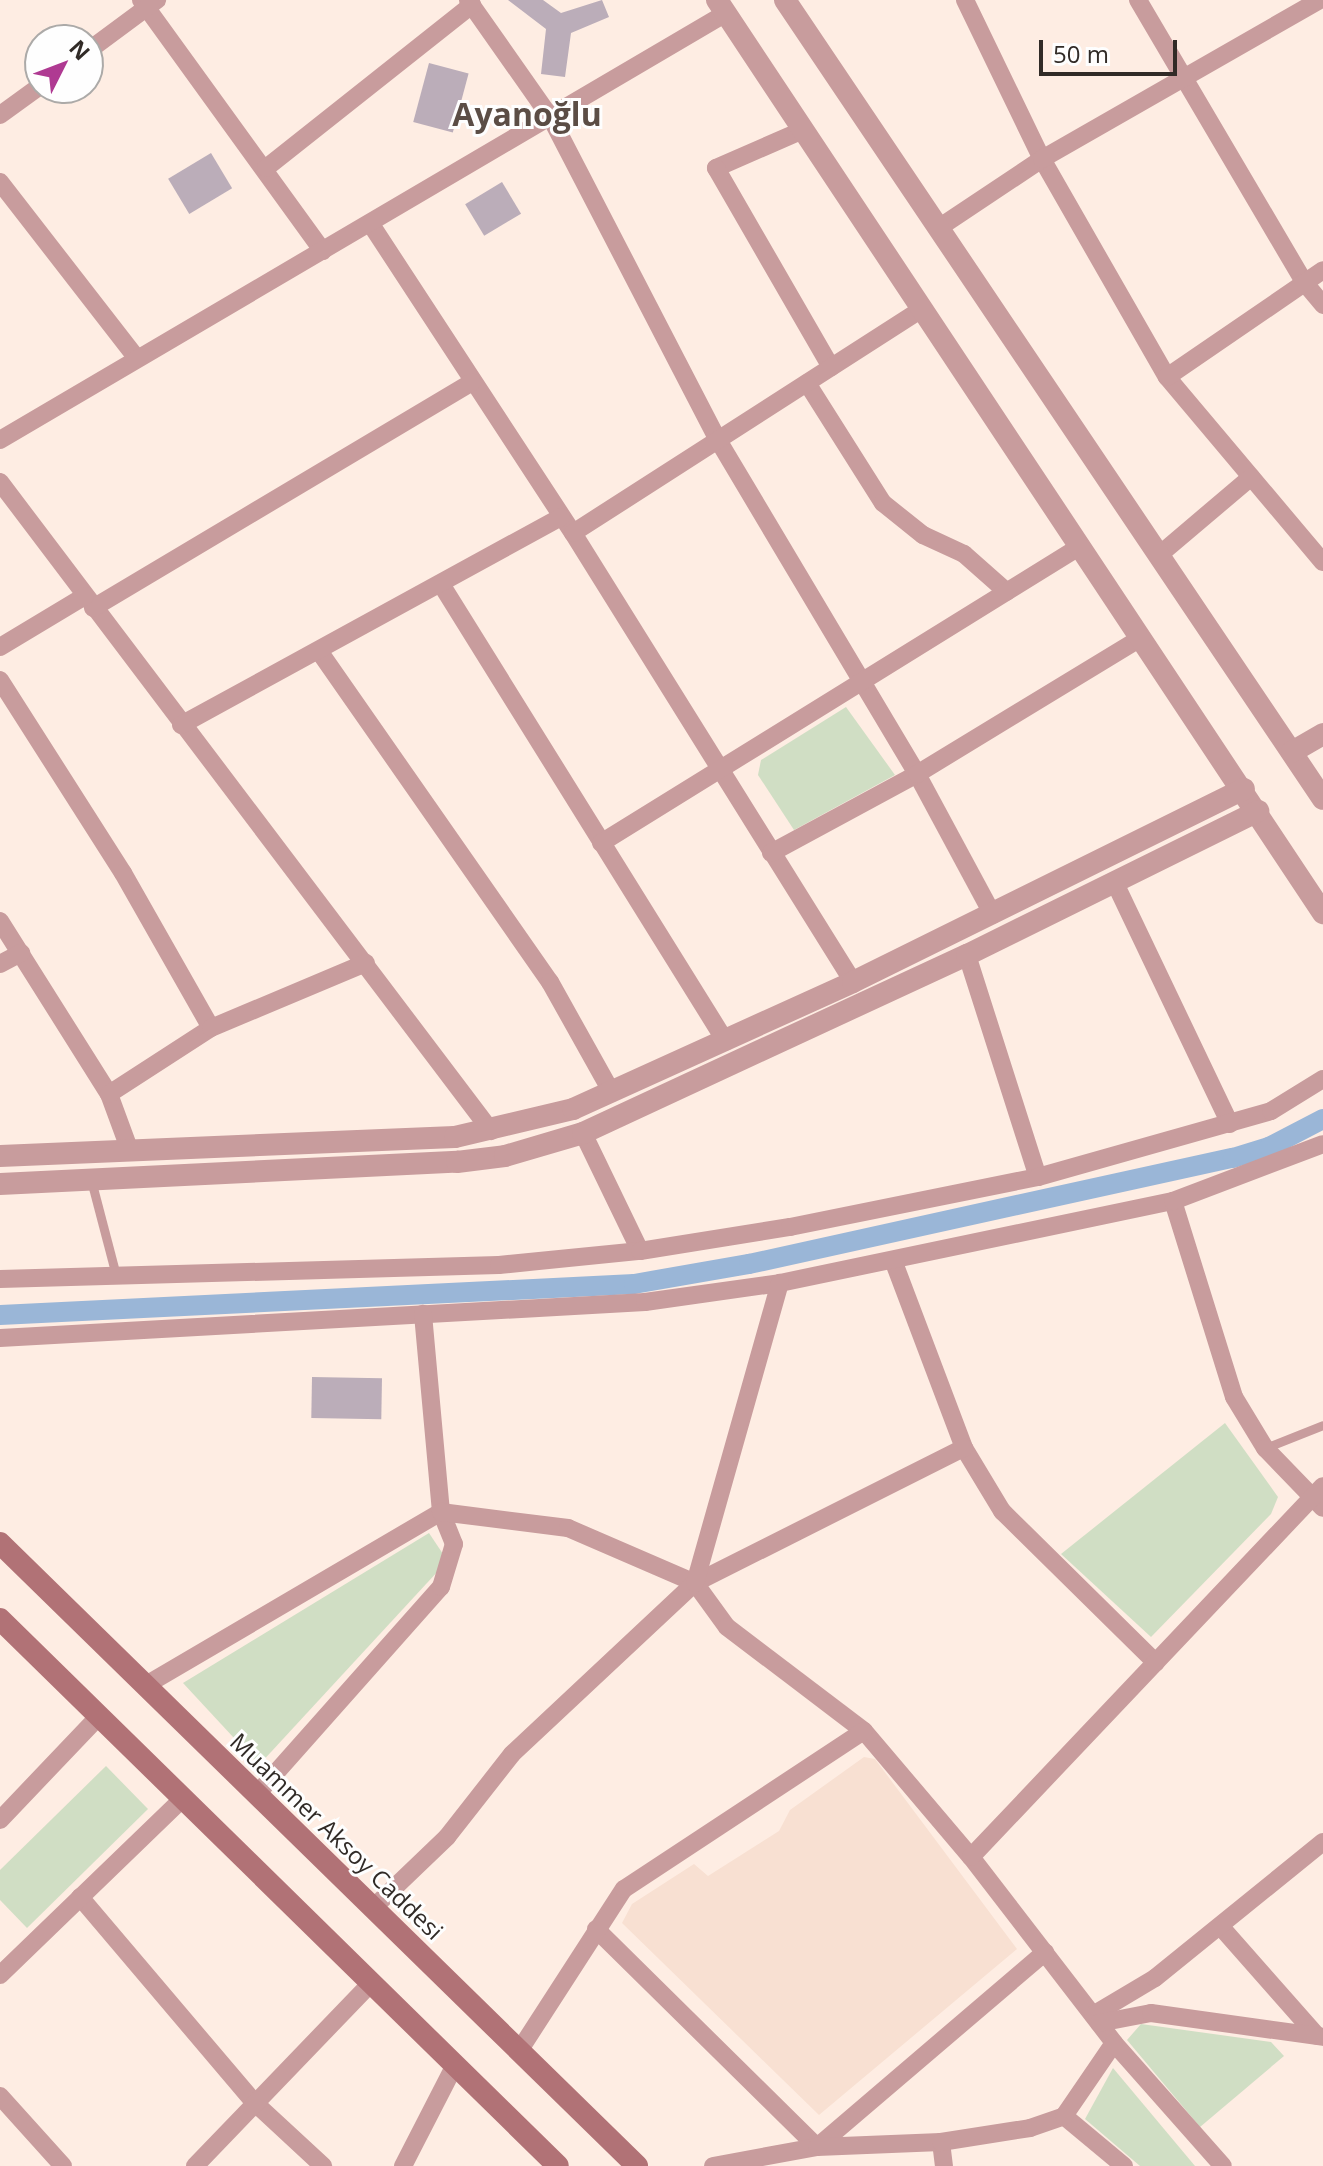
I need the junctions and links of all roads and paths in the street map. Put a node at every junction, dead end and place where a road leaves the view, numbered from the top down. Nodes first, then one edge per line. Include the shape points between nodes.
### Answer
1 (785, 0) edge
2 (965, 0) edge
3 (1138, 0) edge
4 (1320, 0) edge
5 (470, 2) edge
6 (148, 3) edge
7 (722, 7) edge
8 (104, 38) edge
9 (1187, 78) junction
10 (24, 98) edge
11 (0, 115) edge
12 (551, 118) junction
13 (803, 130) junction
14 (1042, 159) junction
15 (266, 168) junction
16 (0, 182) edge
17 (372, 226) junction
18 (940, 227) junction
19 (323, 251) junction
20 (1323, 270) edge
21 (1304, 282) junction
22 (1323, 305) edge
23 (922, 309) junction
24 (135, 356) junction
25 (831, 367) junction
26 (1167, 377) junction
27 (472, 382) junction
28 (807, 383) junction
29 (0, 440) edge
30 (718, 440) junction
31 (1251, 477) junction
32 (0, 482) edge
33 (561, 517) junction
34 (573, 533) junction
35 (1079, 547) junction
36 (1158, 556) junction
37 (1323, 562) edge
38 (441, 584) junction
39 (1007, 592) junction
40 (89, 602) junction
41 (1141, 638) junction
42 (0, 647) edge
43 (319, 651) junction
44 (0, 680) edge
45 (859, 683) junction
46 (181, 725) junction
47 (1323, 734) edge
48 (1292, 752) junction
49 (720, 772) junction
50 (917, 774) junction
51 (1316, 775) edge
52 (1244, 789) junction
53 (1323, 799) edge
54 (1258, 811) junction
55 (601, 843) junction
56 (771, 853) junction
57 (1115, 883) junction
58 (1323, 913) edge
59 (993, 915) junction
60 (0, 921) edge
61 (21, 953) junction
62 (967, 955) junction
63 (366, 963) junction
64 (0, 964) edge
65 (853, 982) junction
66 (211, 1028) junction
67 (726, 1042) junction
68 (1323, 1079) edge
69 (612, 1093) junction
70 (109, 1094) junction
71 (1230, 1124) junction
72 (491, 1131) junction
73 (583, 1133) junction
74 (1323, 1144) edge
75 (130, 1151) junction
76 (0, 1156) edge
77 (1038, 1177) junction
78 (91, 1180) junction
79 (0, 1184) edge
80 (1173, 1201) junction
81 (640, 1251) junction
82 (893, 1260) junction
83 (116, 1275) junction
84 (0, 1279) edge
85 (780, 1283) junction
86 (423, 1314) junction
87 (0, 1338) edge
88 (1323, 1425) edge
89 (964, 1448) junction
90 (1265, 1448) junction
91 (1318, 1497) edge
92 (441, 1512) junction
93 (0, 1543) edge
94 (695, 1583) junction
95 (0, 1619) edge
96 (1156, 1663) junction
97 (146, 1685) junction
98 (99, 1716) junction
99 (864, 1731) junction
100 (257, 1794) junction
101 (183, 1798) junction
102 (0, 1820) edge
103 (1322, 1845) edge
104 (971, 1857) junction
105 (80, 1897) junction
106 (373, 1908) junction
107 (1221, 1927) junction
108 (596, 1929) junction
109 (1045, 1952) junction
110 (0, 1975) edge
111 (371, 1983) junction
112 (1096, 2019) junction
113 (1320, 2036) edge
114 (1114, 2043) junction
115 (519, 2051) junction
116 (455, 2065) junction
117 (0, 2096) edge
118 (255, 2103) junction
119 (1064, 2116) junction
120 (941, 2142) junction
121 (817, 2147) junction
122 (776, 2161) edge
123 (63, 2166) edge
124 (195, 2166) edge
125 (323, 2166) edge
126 (403, 2166) edge
127 (556, 2166) edge
128 (637, 2166) edge
129 (713, 2166) edge
130 (944, 2166) edge
131 (1124, 2166) edge
132 (1223, 2166) edge

1 - 18 street
2 - 14 street
3 - 9 street
4 - 9 street
5 - 12 street
5 - 15 street
6 - 8 street
6 - 15 street
7 - 12 street
7 - 13 street
9 - 14 street
9 - 21 street
10 - 11 street
12 - 17 street
12 - 30 street
13 - 23 street
13 - 25 street via 716,168
14 - 18 street
14 - 26 street
15 - 19 street
16 - 24 street
17 - 19 street
17 - 27 street
18 - 36 street
19 - 24 street
20 - 21 street
21 - 22 street
21 - 26 street
23 - 25 street
23 - 35 street
24 - 29 street
25 - 28 street
26 - 31 street
27 - 33 street
27 - 40 street
28 - 30 street
28 - 39 street via 883,503 923,535 964,554
30 - 34 street
30 - 45 street
31 - 36 street
31 - 37 street
32 - 40 street
33 - 34 street
33 - 38 street
34 - 49 street
35 - 39 street
35 - 41 street
36 - 48 street
38 - 43 street
38 - 55 street
39 - 45 street
40 - 42 street
40 - 46 street
41 - 50 street
41 - 52 street
43 - 46 street
43 - 69 street via 550,982
44 - 66 street via 123,873
45 - 49 street
45 - 50 street
46 - 63 street
47 - 48 street
48 - 51 street
49 - 55 street
49 - 56 street
50 - 56 street
50 - 59 street
51 - 53 street
52 - 54 street
52 - 59 street
54 - 57 street
54 - 58 street
55 - 67 street
56 - 65 street
57 - 62 street
57 - 71 street
59 - 65 street
60 - 61 street
61 - 64 street
61 - 70 street
62 - 73 street
62 - 77 street
63 - 66 street
63 - 72 street
65 - 67 street
66 - 70 street
67 - 69 street
68 - 71 street via 1271,1111
69 - 72 street
70 - 75 street
71 - 77 street
72 - 75 street
73 - 78 street via 505,1156 457,1162
73 - 81 street
74 - 80 street
75 - 76 street
77 - 81 street
78 - 79 street
78 - 83 lane
80 - 82 street
80 - 90 street via 1234,1397
81 - 83 street via 499,1265
82 - 85 street
82 - 89 street
83 - 84 street
85 - 86 street via 645,1302
85 - 94 street
86 - 87 street
86 - 92 street
88 - 90 lane
89 - 94 street
89 - 96 street via 1002,1511
90 - 91 street
91 - 96 street
92 - 94 street via 568,1528
92 - 97 street
92 - 100 street via 454,1544 441,1587
93 - 97 main road, Muammer Aksoy Caddesi
94 - 99 street via 727,1627
94 - 106 street via 512,1754 447,1837
95 - 98 main road
96 - 104 street
97 - 100 main road, Muammer Aksoy Caddesi
98 - 101 main road
98 - 102 street
99 - 104 street
99 - 108 street via 624,1889
100 - 106 main road, Muammer Aksoy Caddesi
101 - 105 street
101 - 111 main road
103 - 107 street
104 - 109 street
105 - 110 street
105 - 118 street
106 - 115 main road, Muammer Aksoy Caddesi
107 - 112 street
107 - 113 street
108 - 115 street
108 - 121 street
109 - 112 street
109 - 121 street
111 - 116 main road
111 - 118 street
112 - 113 street via 1151,2013
112 - 114 street
114 - 119 street
114 - 132 street
115 - 128 main road, Muammer Aksoy Caddesi
116 - 126 street
116 - 127 main road
117 - 123 street
118 - 124 street
118 - 125 street
119 - 120 street via 1030,2128
119 - 131 street
120 - 121 street
120 - 130 street
121 - 122 street
122 - 129 street

